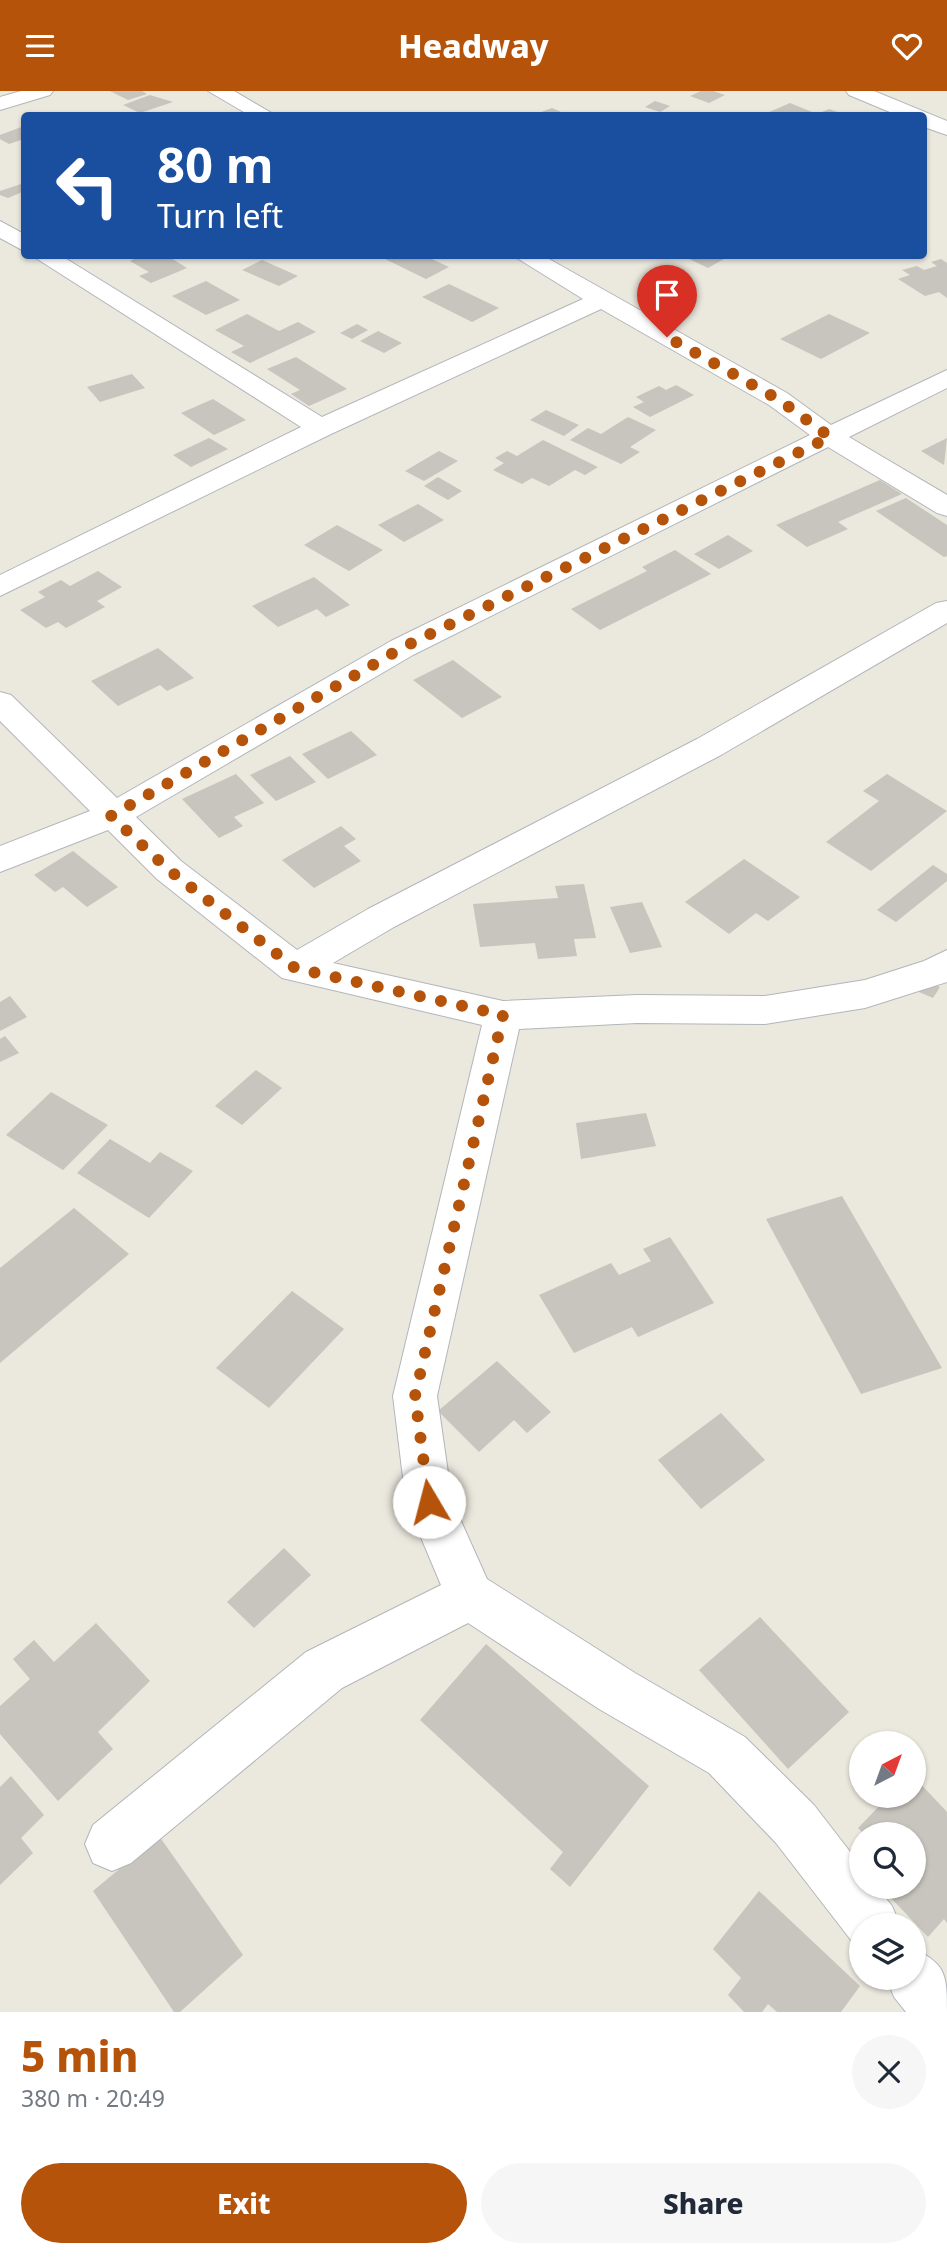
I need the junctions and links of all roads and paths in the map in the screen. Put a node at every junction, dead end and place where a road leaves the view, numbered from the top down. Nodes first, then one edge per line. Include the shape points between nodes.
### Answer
1 (43, 91) edge
2 (218, 91) edge
3 (856, 91) edge
4 (0, 104) edge
5 (258, 112) edge
6 (907, 112) edge
7 (927, 121) edge
8 (947, 129) edge
9 (0, 229) edge
10 (21, 242) edge
11 (49, 259) edge
12 (531, 259) edge
13 (601, 300) junction
14 (947, 378) edge
15 (321, 428) junction
16 (830, 437) junction
17 (947, 506) edge
18 (0, 587) edge
19 (947, 610) edge
20 (0, 702) edge
21 (111, 816) junction
22 (0, 860) edge
23 (295, 968) junction
24 (944, 969) edge
25 (503, 1015) junction
26 (470, 1596) junction
27 (112, 1844) dead end
28 (864, 1913) edge
29 (924, 1990) edge
30 (941, 2012) edge

1 - 4 street
2 - 5 street
3 - 6 street
7 - 8 street
9 - 10 street
11 - 15 street
12 - 13 street
13 - 15 street
13 - 16 street via 778,399
14 - 16 street
15 - 18 street
16 - 17 street
16 - 21 street via 402,648
19 - 23 street via 709,747 381,918
20 - 21 street
21 - 22 street
21 - 23 street via 178,878
23 - 25 street
24 - 25 street via 865,993 765,1010
25 - 26 street via 415,1396 429,1502
26 - 27 street via 324,1670
26 - 28 street via 727,1755 795,1824
29 - 30 street

